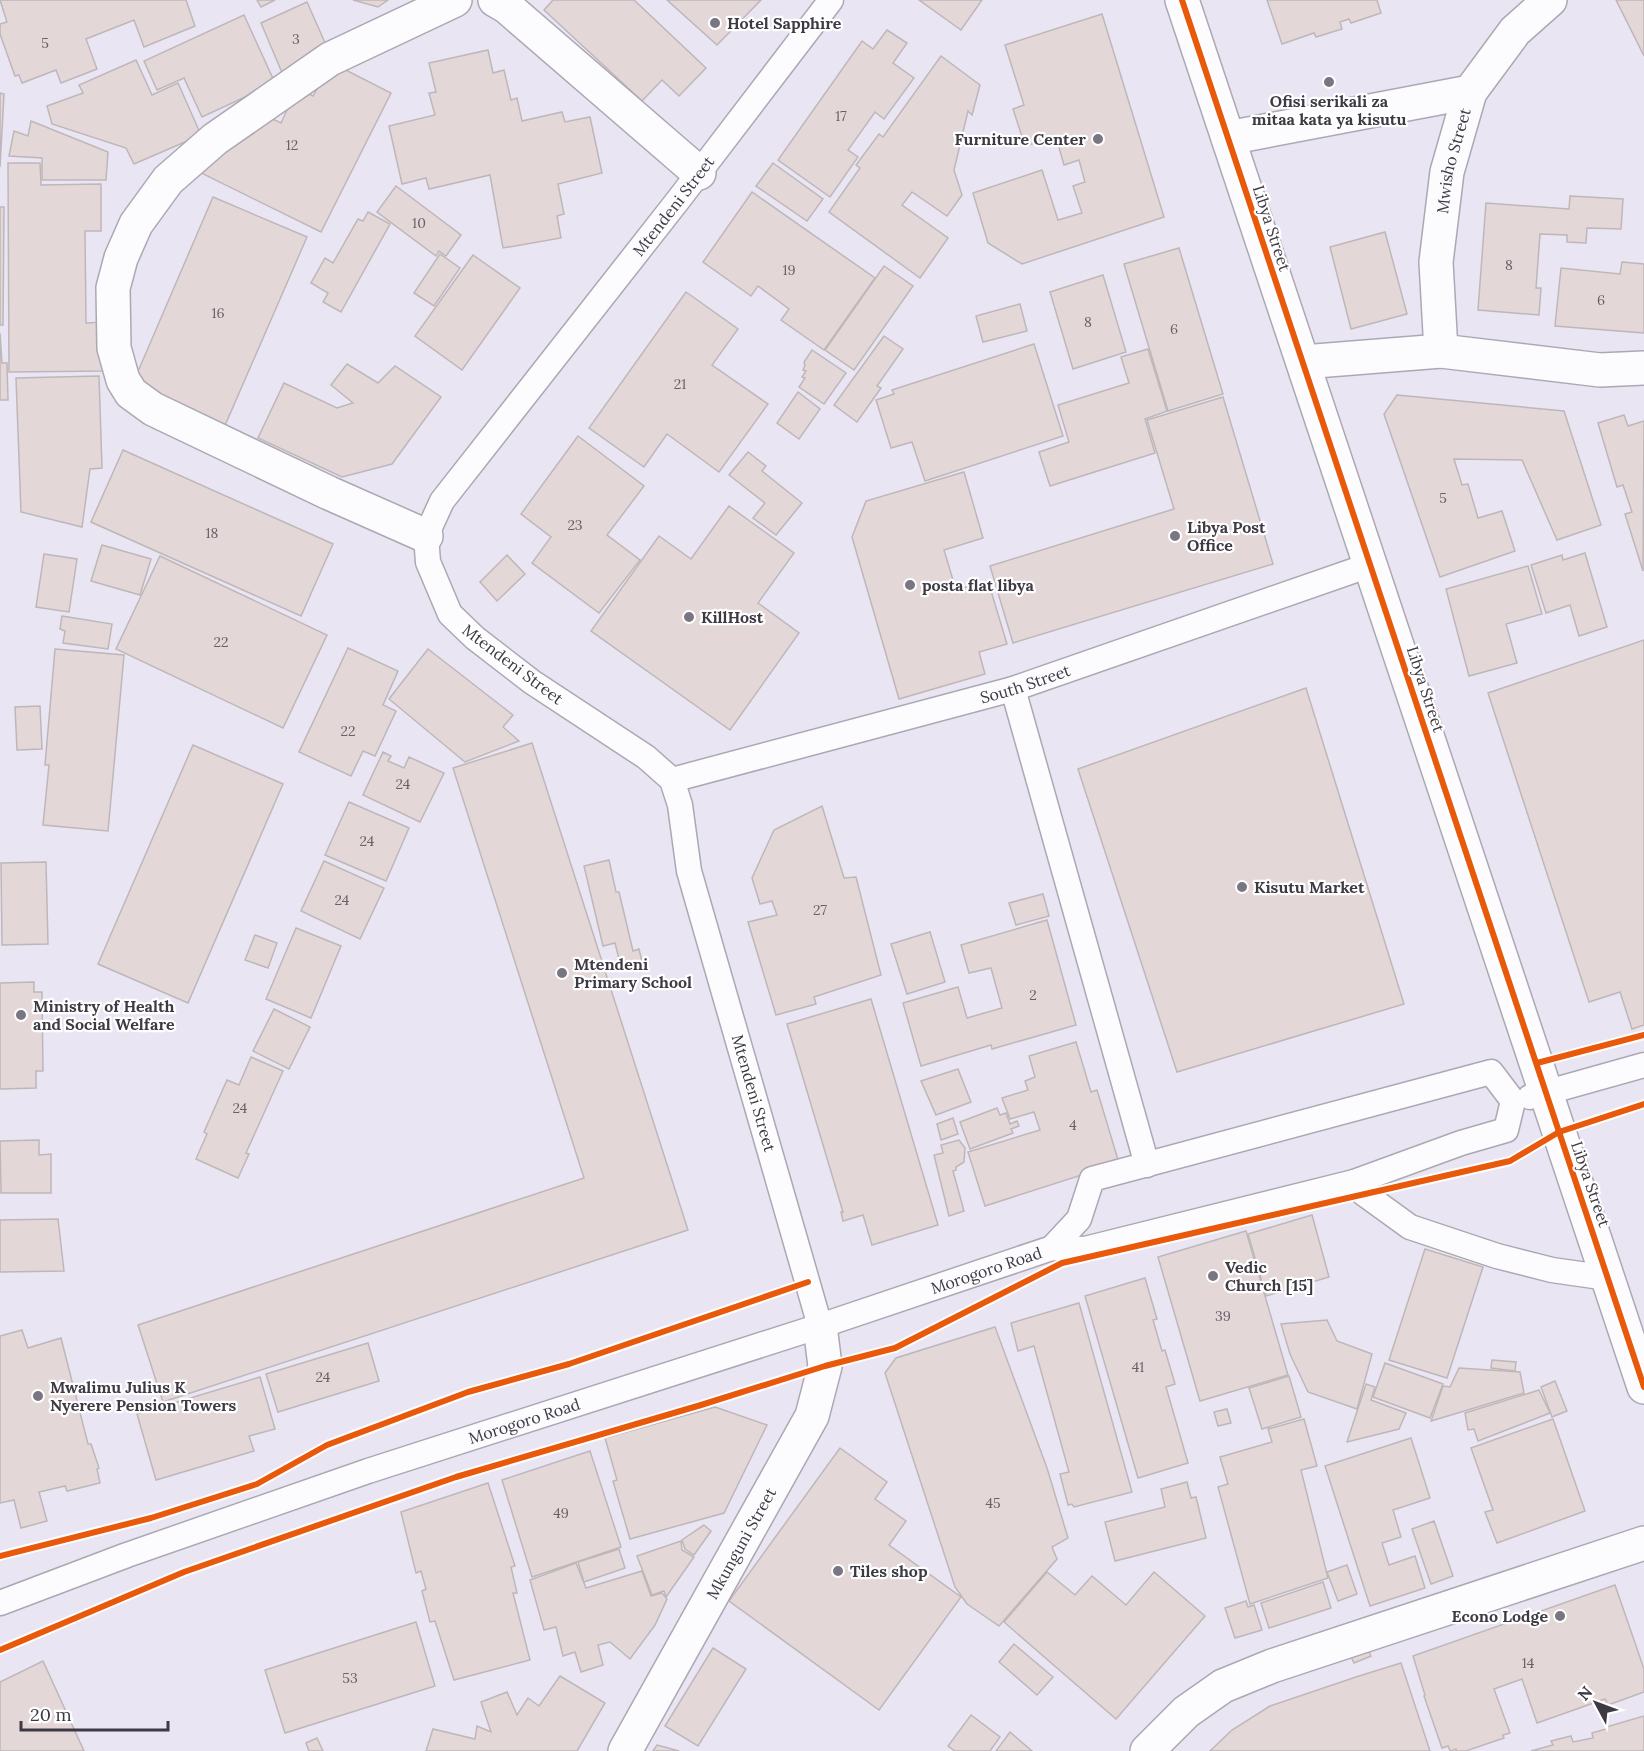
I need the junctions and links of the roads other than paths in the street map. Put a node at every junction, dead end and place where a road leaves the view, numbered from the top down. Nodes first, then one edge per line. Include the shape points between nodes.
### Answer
1 (455, 0) edge
2 (495, 0) edge
3 (831, 0) edge
4 (1182, 0) edge
5 (1550, 0) edge
6 (1470, 92) junction
7 (1228, 138) junction
8 (699, 173) junction
9 (1441, 351) junction
10 (1303, 362) junction
11 (1644, 368) edge
12 (426, 536) junction
13 (1370, 565) junction
14 (1013, 689) junction
15 (672, 780) junction
16 (1644, 1065) edge
17 (1546, 1093) junction
18 (1513, 1101) junction
19 (1147, 1165) junction
20 (1354, 1182) junction
21 (1052, 1248) junction
22 (1608, 1278) junction
23 (820, 1326) junction
24 (1644, 1387) edge
25 (1644, 1543) edge
26 (0, 1603) edge
27 (625, 1751) edge
28 (1147, 1751) edge

1 - 12 street via 330,59 215,139 168,180 136,224 113,288 114,348 131,393 153,409
2 - 8 street
3 - 8 lane, Mtendeni Street
4 - 7 street, Libya Street
5 - 6 street, Mwisho Street via 1515,31
6 - 7 street
6 - 9 street, Mwisho Street via 1447,172 1436,262
7 - 10 street, Libya Street
8 - 12 lane, Mtendeni Street via 456,482 442,501
9 - 10 street
9 - 11 street via 1600,370
10 - 13 street, Libya Street
12 - 15 lane, Mtendeni Street via 428,562 450,614 532,682 646,757
13 - 14 lane, South Street
13 - 17 street, Libya Street
14 - 15 lane, South Street
14 - 19 lane
15 - 23 lane, Mtendeni Street via 680,805 689,871
16 - 17 lane
17 - 18 lane
17 - 22 street, Libya Street
18 - 19 lane, Morogoro Road via 1491,1072
18 - 20 lane, Morogoro Road via 1506,1130
19 - 21 lane, Morogoro Road via 1092,1179 1079,1219
20 - 21 lane, Morogoro Road via 1085,1249
20 - 22 lane via 1410,1227 1497,1256 1552,1270
21 - 23 lane, Morogoro Road
22 - 24 street, Libya Street
23 - 26 lane, Morogoro Road via 368,1471
23 - 27 street, Mkunguni Street via 825,1366 812,1416
25 - 28 street via 1223,1686 1185,1712

